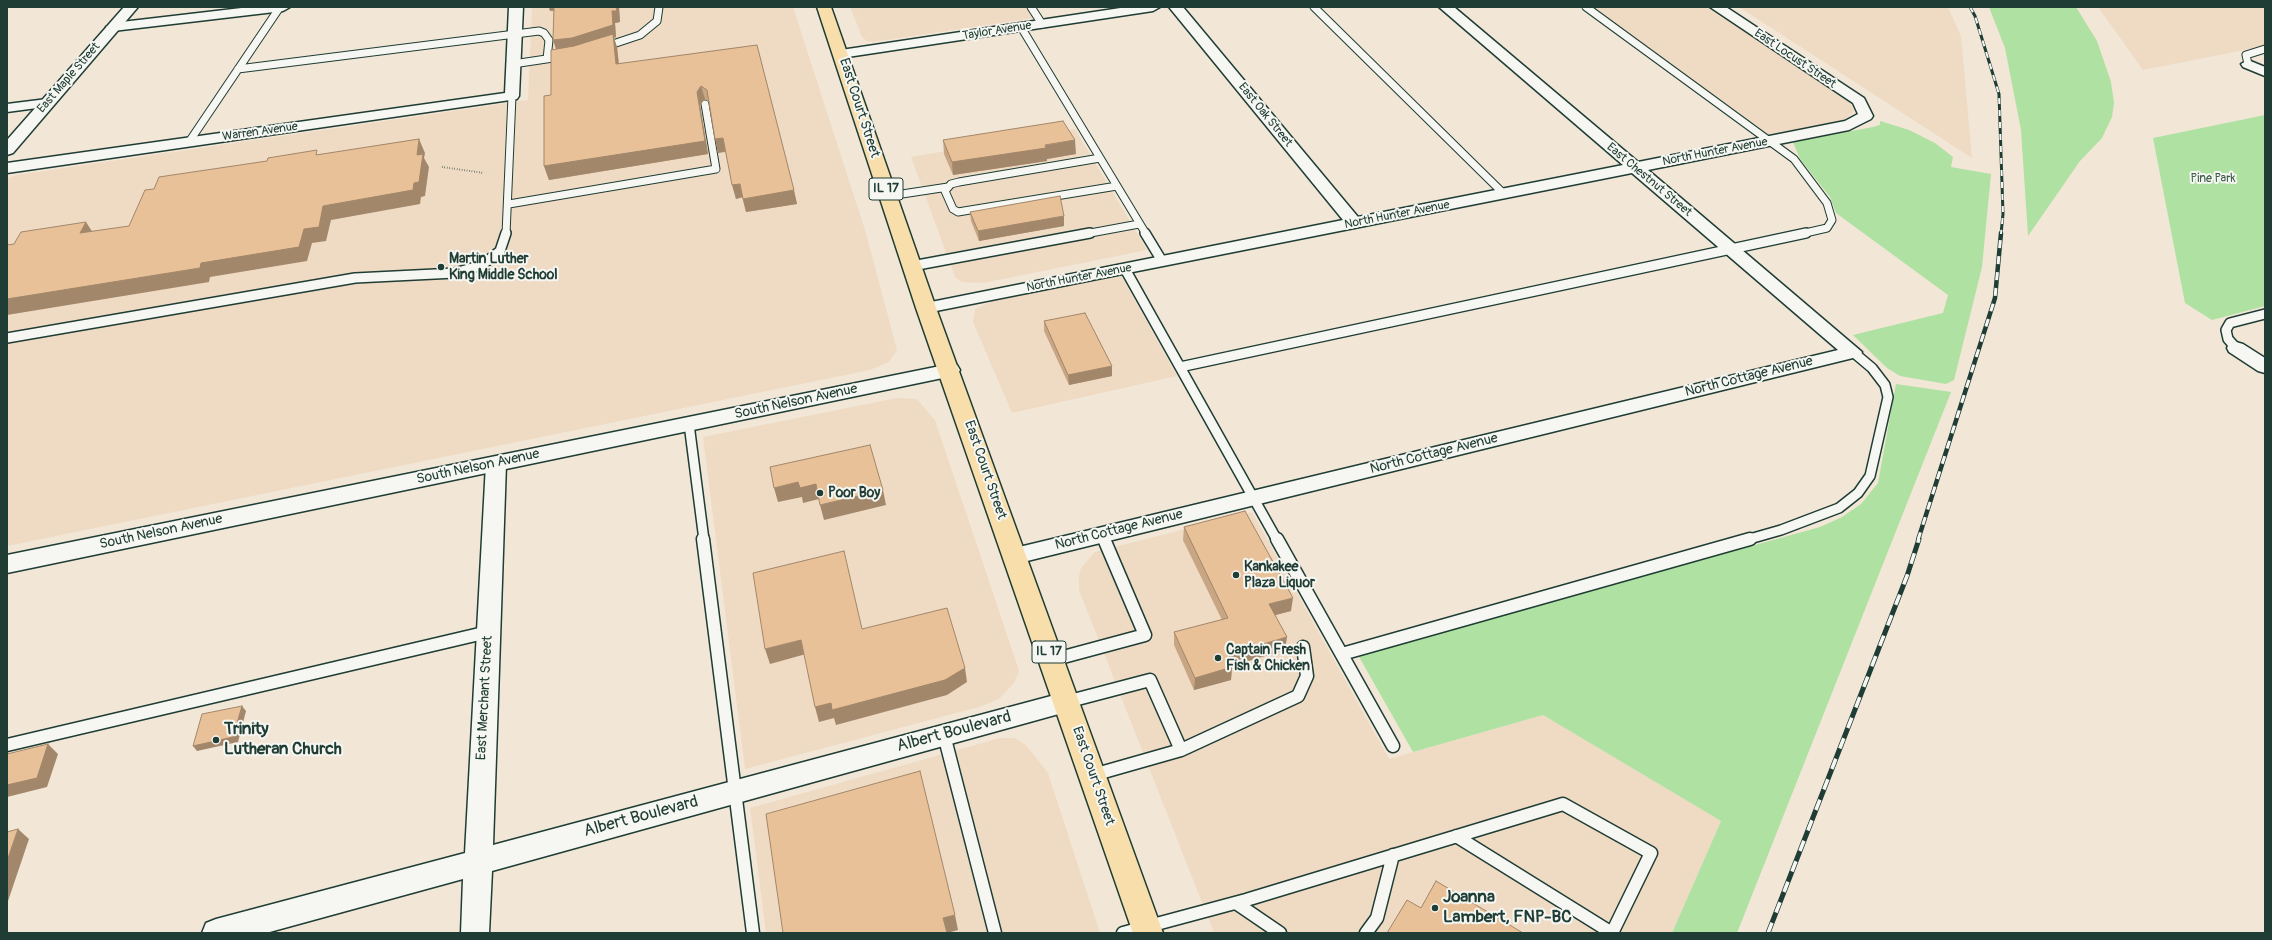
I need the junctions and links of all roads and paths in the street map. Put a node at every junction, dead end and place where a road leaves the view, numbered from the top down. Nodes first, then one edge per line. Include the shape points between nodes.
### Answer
1 (131, 7) edge
2 (279, 7) edge
3 (283, 7) edge
4 (516, 7) edge
5 (659, 7) edge
6 (824, 7) edge
7 (1031, 7) edge
8 (1153, 7) edge
9 (1176, 7) edge
10 (1314, 7) edge
11 (1446, 7) edge
12 (1586, 7) edge
13 (1717, 7) edge
14 (1042, 24) junction
15 (113, 27) junction
16 (1021, 27) junction
17 (515, 34) junction
18 (597, 49) edge
19 (2265, 49) edge
20 (841, 54) junction
21 (562, 56) edge
22 (547, 59) junction
23 (513, 64) junction
24 (2248, 64) joint
25 (238, 69) junction
26 (2265, 72) edge
27 (512, 96) junction
28 (47, 103) junction
29 (705, 104) edge
30 (7, 108) edge
31 (1866, 116) joint
32 (1769, 141) junction
33 (189, 142) junction
34 (7, 150) edge
35 (1100, 158) junction
36 (7, 168) edge
37 (442, 168) dead end
38 (1635, 168) junction
39 (484, 173) dead end
40 (1117, 186) junction
41 (948, 187) junction
42 (1504, 194) junction
43 (889, 196) junction
44 (509, 204) junction
45 (1354, 223) junction
46 (1139, 224) junction
47 (1733, 250) junction
48 (1162, 261) junction
49 (912, 266) junction
50 (1125, 269) junction
51 (926, 308) junction
52 (2265, 314) edge
53 (7, 338) edge
54 (2236, 348) joint
55 (1853, 352) junction
56 (1180, 367) junction
57 (2265, 367) edge
58 (950, 370) junction
59 (689, 424) junction
60 (496, 464) junction
61 (1254, 497) junction
62 (1102, 534) junction
63 (1015, 556) junction
64 (7, 564) edge
65 (488, 632) junction
66 (1303, 647) dead end
67 (1342, 654) junction
68 (1052, 660) junction
69 (1066, 702) junction
70 (944, 735) junction
71 (7, 745) edge
72 (1393, 746) dead end
73 (1181, 750) junction
74 (1092, 775) junction
75 (736, 792) junction
76 (1456, 836) junction
77 (1393, 855) junction
78 (478, 862) junction
79 (1236, 903) junction
80 (1139, 931) edge
81 (216, 933) edge
82 (475, 933) edge
83 (753, 933) edge
84 (995, 933) edge
85 (1280, 933) edge
86 (1366, 933) edge
87 (1612, 933) edge

1 - 15 main road, East Maple Street
2 - 3 street
2 - 15 street
2 - 25 lane
4 - 17 street
5 - 18 lane via 657,21 640,35
6 - 20 main road, East Court Street / IL 17
7 - 14 lane
8 - 14 street, Taylor Avenue
9 - 45 street, East Oak Street
10 - 42 lane
11 - 38 street, East Chestnut Street
12 - 32 lane
13 - 31 street, East Locust Street via 1859,101
14 - 16 street, Taylor Avenue
15 - 28 main road, East Maple Street
16 - 20 street, Taylor Avenue
16 - 35 lane
17 - 22 lane via 539,31 544,33 549,40
17 - 23 street
17 - 25 lane
19 - 24 lane via 2246,55
20 - 43 main road, East Court Street / IL 17
21 - 22 lane
22 - 23 lane
23 - 27 street
24 - 26 street
25 - 33 lane
27 - 33 street, Warren Avenue
27 - 44 lane
28 - 30 street
28 - 34 main road, East Maple Street
29 - 44 lane via 716,169
31 - 32 street, North Hunter Avenue via 1849,125
32 - 38 street, North Hunter Avenue
32 - 47 lane via 1794,159 1827,203 1832,220 1826,228
33 - 36 street, Warren Avenue
35 - 40 lane
35 - 41 lane via 964,181
37 - 39 path
38 - 42 street, North Hunter Avenue
38 - 47 street, East Chestnut Street
40 - 41 lane via 958,212 950,204 945,191
40 - 46 lane
41 - 43 lane
42 - 45 street, North Hunter Avenue
43 - 49 main road, East Court Street / IL 17
44 - 53 lane via 504,243 492,258 470,269 440,275 355,278
45 - 48 street, North Hunter Avenue
46 - 48 lane
46 - 49 lane
47 - 55 street, East Chestnut Street
47 - 56 lane
48 - 50 street, North Hunter Avenue
49 - 51 main road, East Court Street / IL 17
50 - 51 street, North Hunter Avenue
50 - 56 lane
51 - 58 main road, East Court Street / IL 17
52 - 54 lane via 2230,323 2226,330 2228,339
54 - 57 street
55 - 61 street, North Cottage Avenue
55 - 67 lane via 1872,368 1885,385 1888,397 1870,476 1858,493 1839,508 1781,530
56 - 61 lane
58 - 59 main road, South Nelson Avenue
58 - 63 main road, East Court Street / IL 17
59 - 60 main road, South Nelson Avenue
59 - 75 lane
60 - 64 main road, South Nelson Avenue
60 - 65 street, East Merchant Street
61 - 62 street, North Cottage Avenue
61 - 67 lane
62 - 63 street, North Cottage Avenue
62 - 68 lane via 1145,635
63 - 68 main road, East Court Street / IL 17
65 - 71 lane
65 - 78 street, East Merchant Street
66 - 73 lane via 1307,676 1298,696
67 - 72 lane
68 - 69 main road, East Court Street / IL 17
69 - 70 street, Albert Boulevard
69 - 73 lane via 1150,680
69 - 74 main road, East Court Street / IL 17
70 - 75 street, Albert Boulevard
70 - 84 lane
73 - 74 lane
74 - 80 main road, East Court Street / IL 17
75 - 78 street, Albert Boulevard
75 - 83 lane
76 - 77 lane
76 - 87 lane
76 - 87 lane via 1563,804 1651,853
77 - 79 lane
77 - 86 lane via 1377,918
78 - 81 street, Albert Boulevard
78 - 82 street, East Merchant Street
79 - 80 lane
79 - 85 lane

